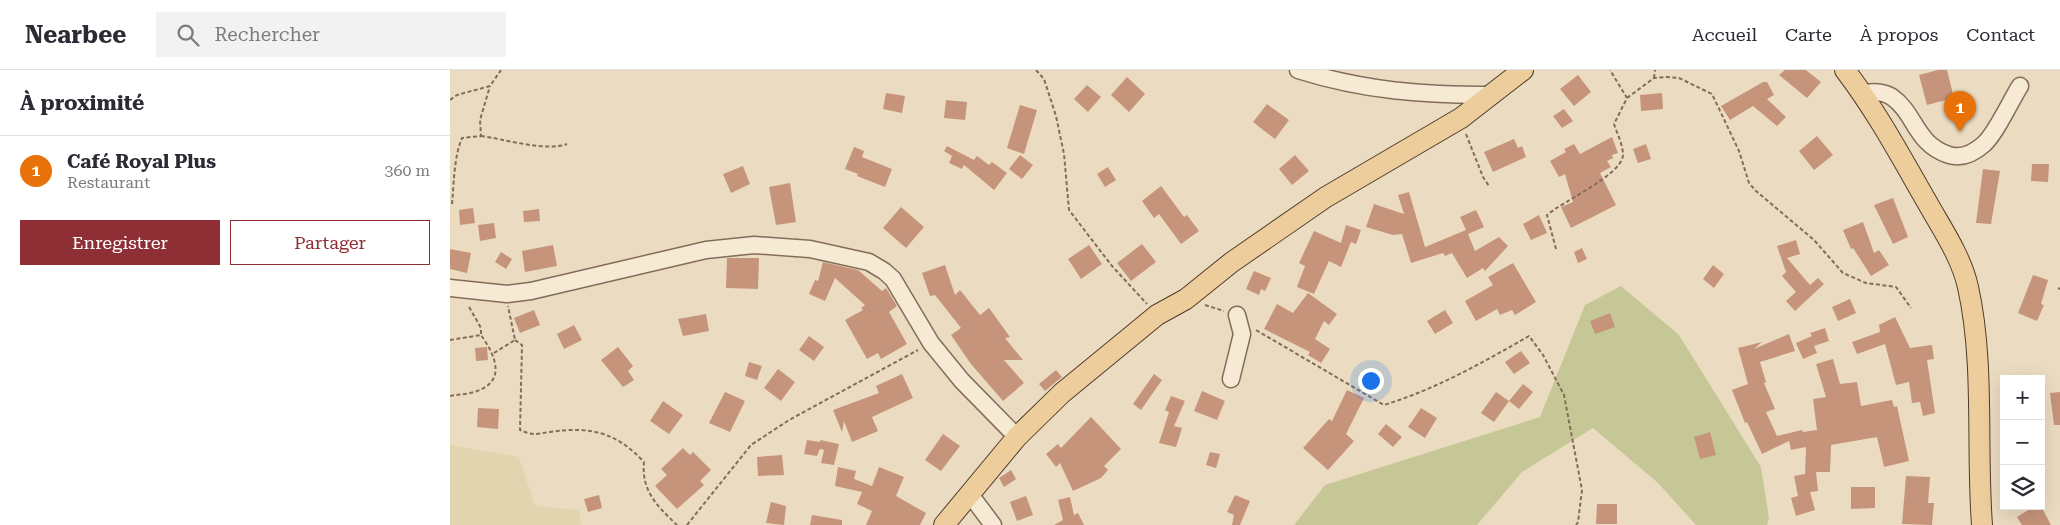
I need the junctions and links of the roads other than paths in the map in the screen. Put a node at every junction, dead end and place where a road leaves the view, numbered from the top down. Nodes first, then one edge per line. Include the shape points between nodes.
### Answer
1 (1298, 70) edge
2 (1523, 70) edge
3 (1845, 70) edge
4 (2020, 86) dead end
5 (1862, 93) junction
6 (1493, 95) junction
7 (457, 289) edge
8 (1237, 315) road end
9 (1231, 379) dead end
10 (1017, 437) junction
11 (969, 493) junction
12 (944, 525) edge
13 (993, 525) edge
14 (1982, 525) edge

1 - 6 street via 1368,88 1427,95
2 - 6 main road
3 - 5 main road
4 - 5 street via 1985,143 1972,153 1956,157 1936,151 1892,98 1879,92
5 - 14 main road via 1948,238 1967,284 1977,359
6 - 10 main road via 1461,118 1326,197 1232,262 1186,299 1157,315 1062,393
7 - 10 street via 507,294 531,291 706,250 754,245 810,249 869,262 893,279 931,343 962,381
8 - 9 street via 1242,334
10 - 11 main road
11 - 12 main road
11 - 13 street

